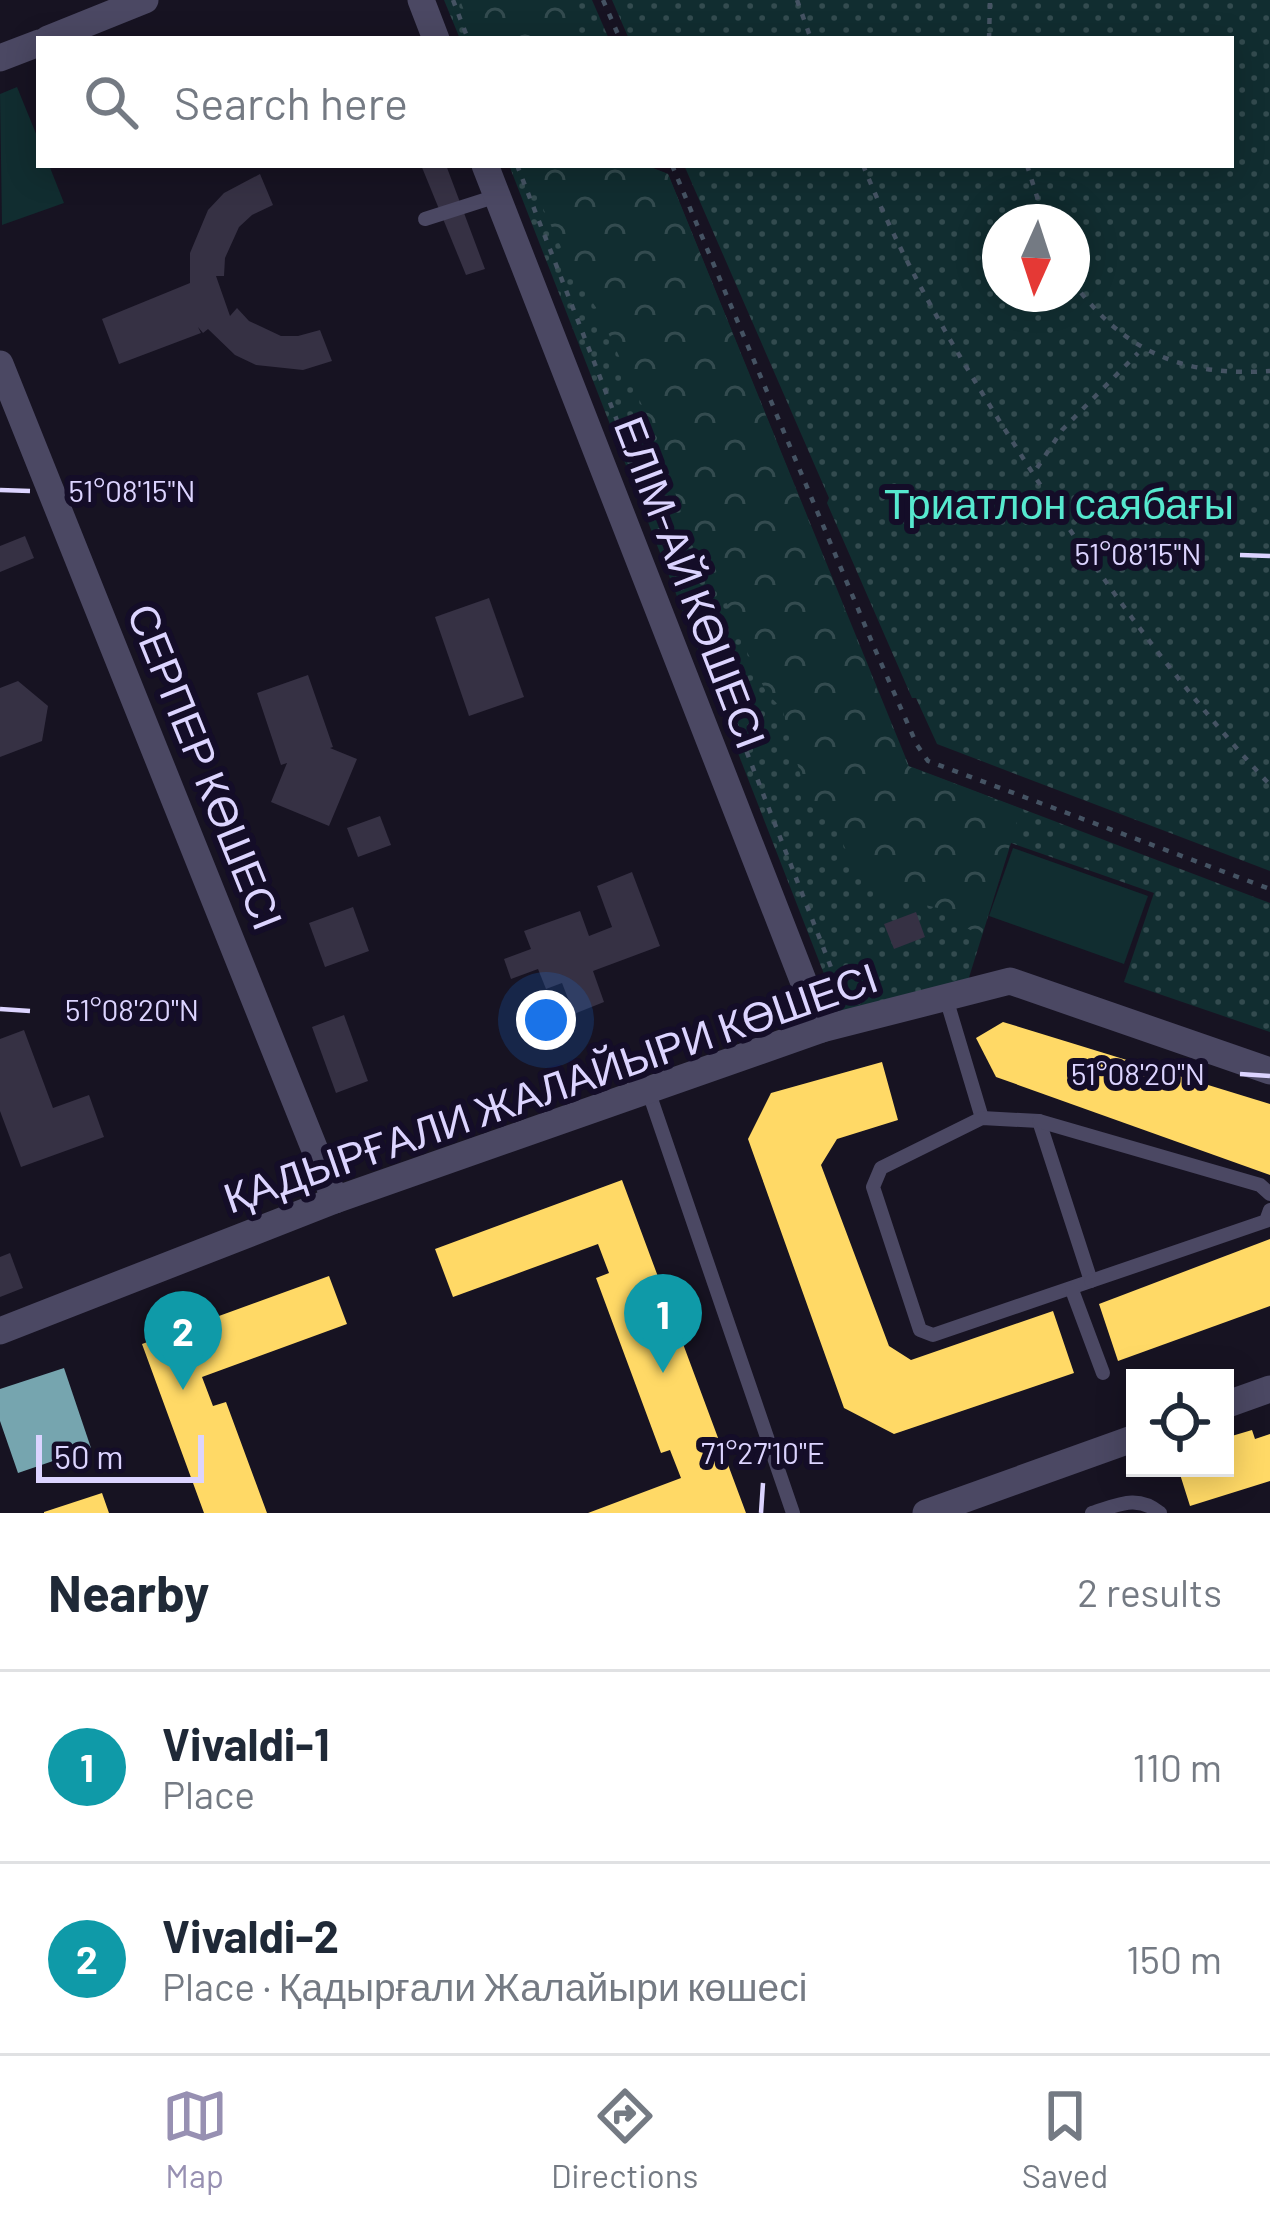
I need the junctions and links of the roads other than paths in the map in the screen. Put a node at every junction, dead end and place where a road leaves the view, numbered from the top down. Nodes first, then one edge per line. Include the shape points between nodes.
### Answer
1 (145, 0) edge
2 (421, 0) edge
3 (55, 36) edge
4 (435, 36) edge
5 (36, 44) edge
6 (0, 58) edge
7 (486, 168) edge
8 (497, 196) junction
9 (425, 219) dead end
10 (0, 364) edge
11 (946, 998) junction
12 (822, 1029) junction
13 (1270, 1071) edge
14 (648, 1090) junction
15 (982, 1118) junction
16 (1039, 1121) junction
17 (1270, 1193) edge
18 (335, 1199) junction
19 (1270, 1210) edge
20 (1091, 1281) junction
21 (1072, 1290) junction
22 (0, 1331) edge
23 (1103, 1372) dead end
24 (1270, 1389) edge
25 (1234, 1402) edge
26 (1126, 1441) edge
27 (793, 1513) edge
28 (926, 1513) edge
29 (1091, 1513) edge
30 (1160, 1513) edge

1 - 3 street
2 - 4 street
5 - 6 street
7 - 8 street, ЕЛІМ-АЙ КӨШЕСІ
8 - 9 lane
8 - 12 street, ЕЛІМ-АЙ КӨШЕСІ
10 - 18 street, СЕРПЕР КӨШЕСІ
11 - 12 street, ҚАДЫРҒАЛИ ЖАЛАЙЫРИ КӨШЕСІ
11 - 13 street, ҚАДЫРҒАЛИ ЖАЛАЙЫРИ КӨШЕСІ via 1010,982
11 - 15 lane
12 - 14 street, ҚАДЫРҒАЛИ ЖАЛАЙЫРИ КӨШЕСІ
14 - 18 street, ҚАДЫРҒАЛИ ЖАЛАЙЫРИ КӨШЕСІ
14 - 27 lane
15 - 16 lane
15 - 21 lane via 881,1168 873,1187 920,1330 933,1334
16 - 17 lane
16 - 20 lane
18 - 22 street, ҚАДЫРҒАЛИ ЖАЛАЙЫРИ КӨШЕСІ
19 - 20 lane via 1266,1221
20 - 21 lane
21 - 23 lane
24 - 25 street
26 - 28 street
29 - 30 lane via 1132,1500

